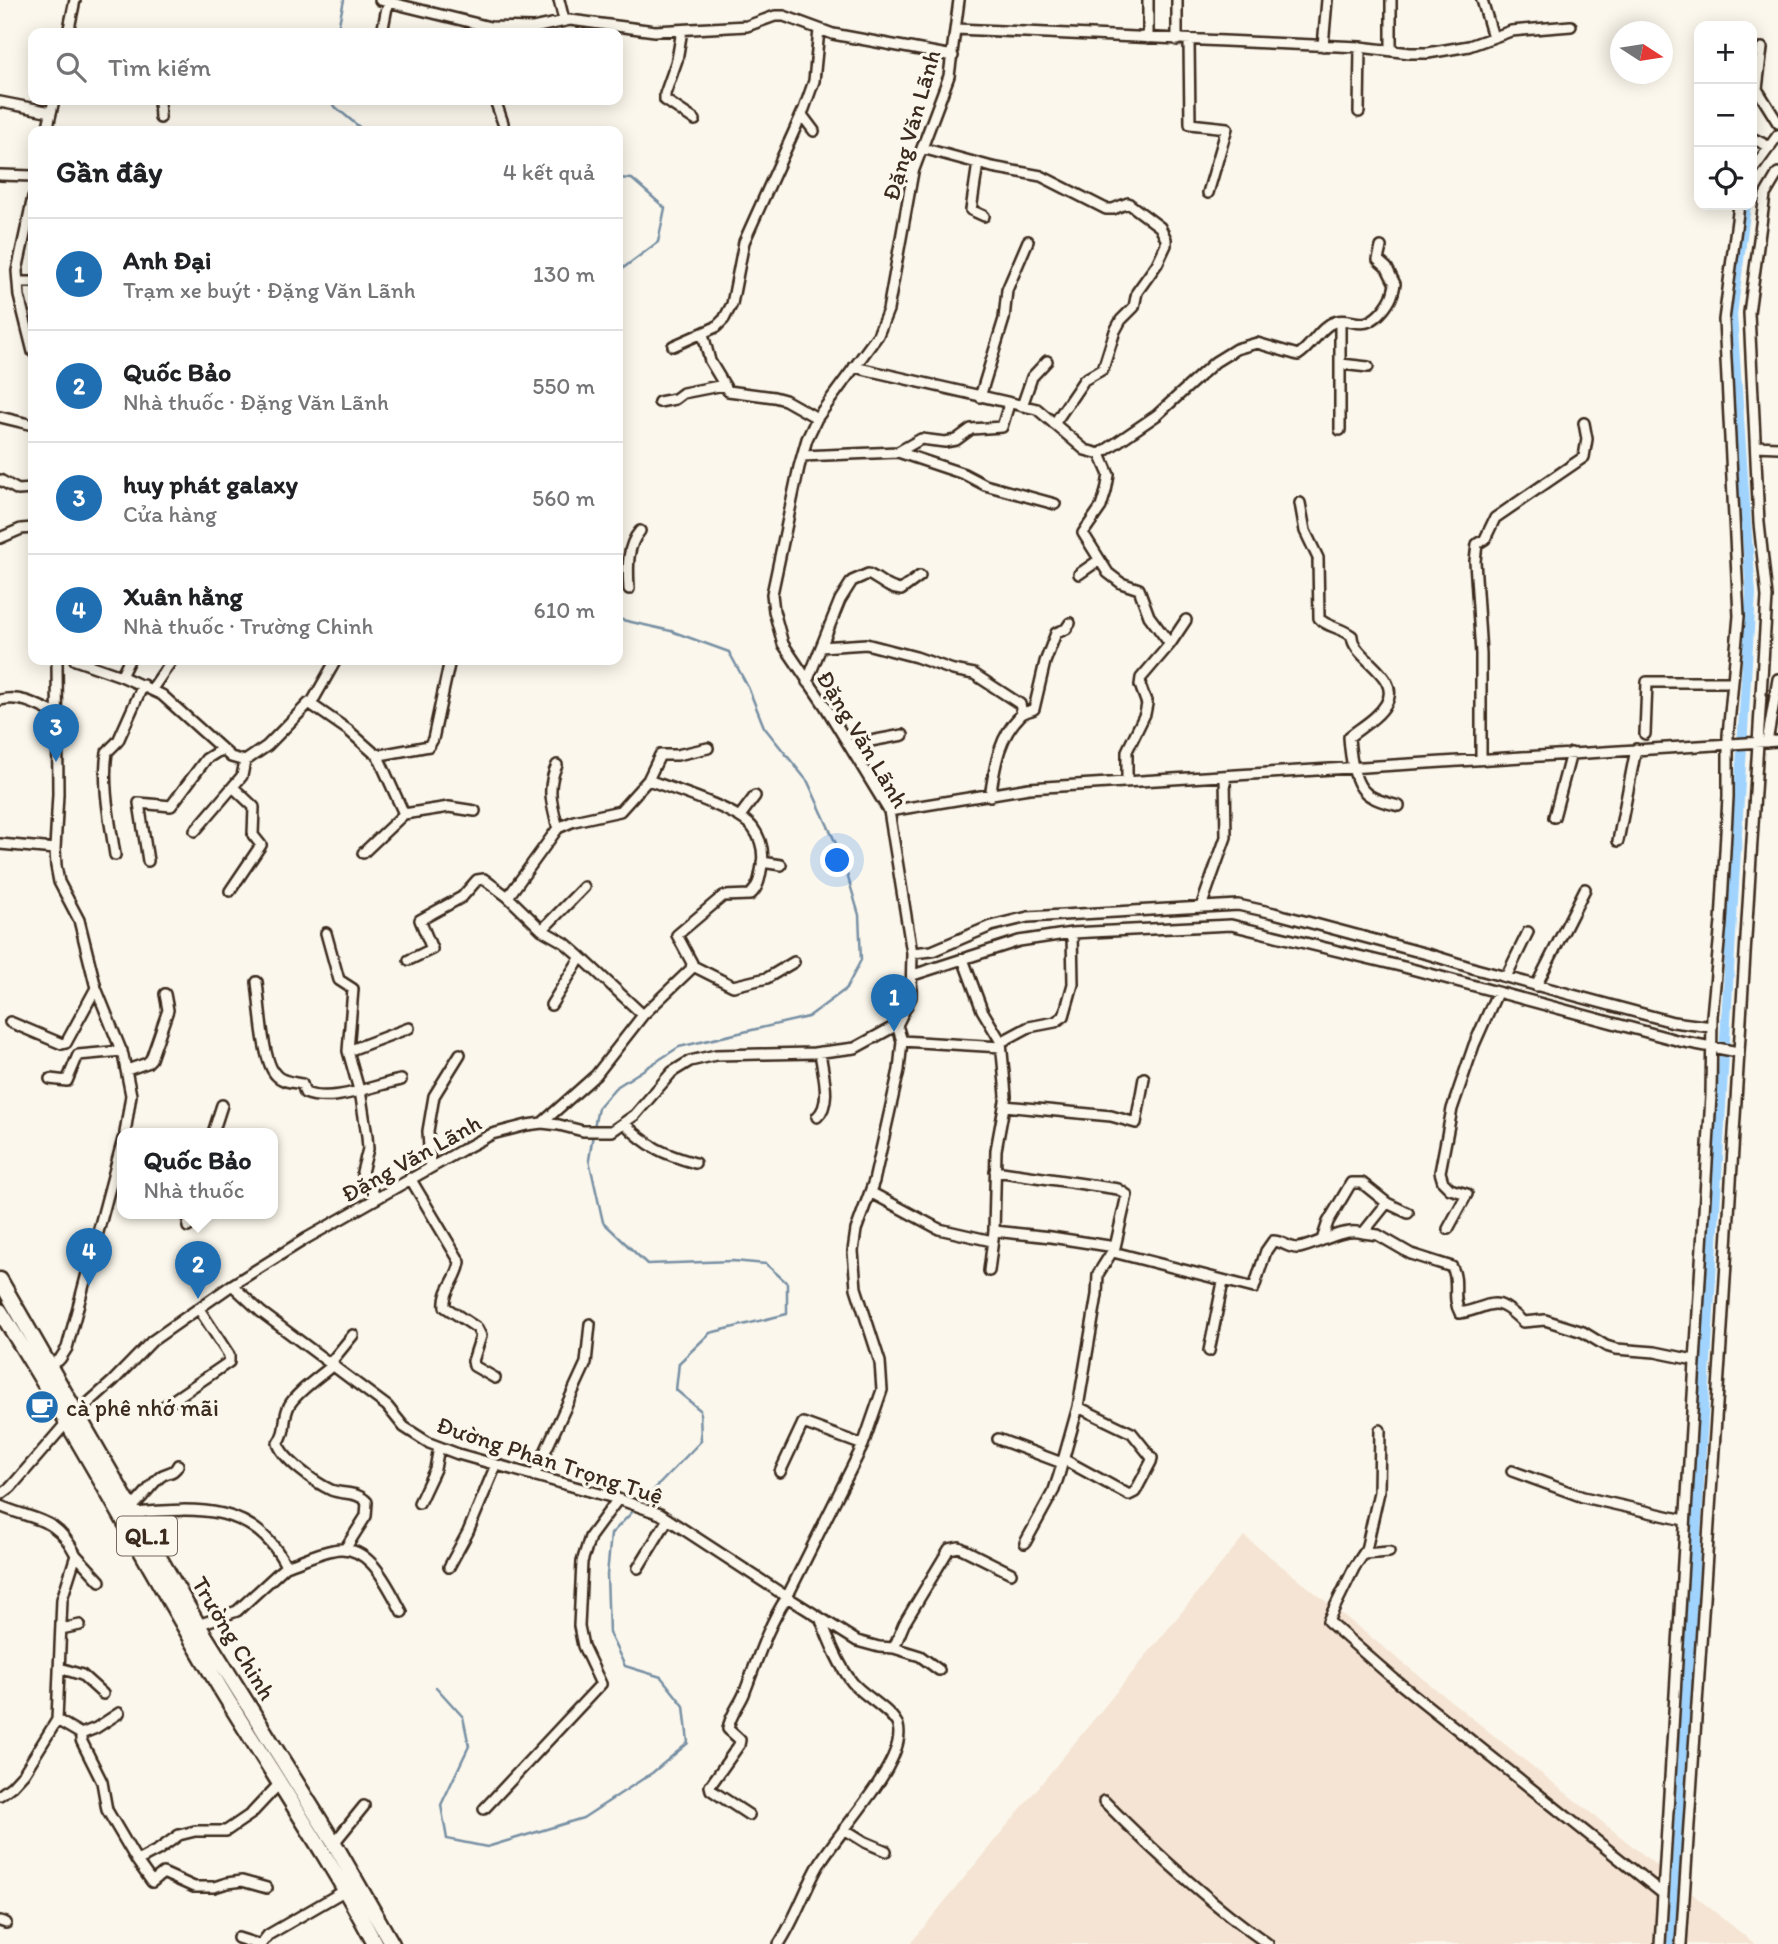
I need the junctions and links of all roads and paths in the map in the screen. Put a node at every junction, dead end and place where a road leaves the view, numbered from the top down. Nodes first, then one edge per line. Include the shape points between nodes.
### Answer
1 (75, 0) edge
2 (559, 0) edge
3 (959, 0) edge
4 (1148, 0) edge
5 (1177, 0) edge
6 (1327, 0) edge
7 (1391, 0) edge
8 (1482, 0) edge
9 (384, 1) edge
10 (564, 20) junction
11 (1572, 26) dead end
12 (69, 28) edge
13 (382, 28) edge
14 (479, 28) edge
15 (543, 28) edge
16 (956, 29) junction
17 (682, 30) junction
18 (819, 30) junction
19 (1493, 37) junction
20 (1148, 38) junction
21 (1177, 40) junction
22 (1189, 40) junction
23 (1324, 46) junction
24 (1360, 47) junction
25 (1762, 48) dead end
26 (1391, 51) junction
27 (953, 56) junction
28 (0, 102) edge
29 (53, 105) edge
30 (159, 105) edge
31 (497, 105) edge
32 (51, 112) junction
33 (1359, 112) dead end
34 (802, 115) junction
35 (160, 118) dead end
36 (695, 120) dead end
37 (503, 123) dead end
38 (1778, 123) edge
39 (48, 126) edge
40 (814, 131) dead end
41 (1778, 135) edge
42 (1757, 140) edge
43 (1770, 147) junction
44 (922, 148) junction
45 (978, 163) junction
46 (1757, 165) edge
47 (1778, 173) edge
48 (0, 175) edge
49 (28, 176) edge
50 (1208, 192) dead end
51 (1738, 210) edge
52 (984, 216) dead end
53 (28, 222) edge
54 (1027, 241) dead end
55 (1381, 247) dead end
56 (18, 282) junction
57 (28, 282) edge
58 (1340, 321) junction
59 (28, 333) edge
60 (703, 334) junction
61 (673, 346) dead end
62 (1047, 361) dead end
63 (1341, 364) junction
64 (854, 367) junction
65 (1368, 367) dead end
66 (724, 385) junction
67 (980, 397) junction
68 (659, 402) dead end
69 (1009, 404) junction
70 (1022, 405) junction
71 (0, 417) edge
72 (817, 418) junction
73 (1584, 423) dead end
74 (28, 424) edge
75 (1054, 424) junction
76 (1340, 430) dead end
77 (1756, 446) junction
78 (1778, 447) edge
79 (898, 452) junction
80 (1100, 454) junction
81 (802, 456) junction
82 (0, 480) edge
83 (28, 489) edge
84 (1300, 503) dead end
85 (1055, 504) dead end
86 (28, 528) edge
87 (640, 531) dead end
88 (0, 538) edge
89 (1098, 560) junction
90 (1079, 573) dead end
91 (920, 576) dead end
92 (629, 589) dead end
93 (1185, 620) dead end
94 (1070, 623) dead end
95 (1170, 644) junction
96 (821, 647) junction
97 (57, 665) edge
98 (89, 665) edge
99 (126, 665) edge
100 (168, 665) edge
101 (333, 665) edge
102 (449, 665) edge
103 (121, 676) junction
104 (1778, 679) edge
105 (807, 682) junction
106 (1732, 682) junction
107 (148, 687) junction
108 (0, 700) edge
109 (311, 704) junction
110 (1022, 713) junction
111 (56, 714) junction
112 (1645, 734) dead end
113 (903, 736) dead end
114 (1778, 741) edge
115 (1757, 742) junction
116 (1730, 744) junction
117 (849, 745) junction
118 (708, 748) dead end
119 (222, 749) junction
120 (1636, 749) junction
121 (1572, 753) junction
122 (377, 754) junction
123 (1481, 759) junction
124 (244, 761) junction
125 (557, 765) dead end
126 (1354, 767) junction
127 (1225, 776) junction
128 (648, 780) junction
129 (1127, 782) junction
130 (234, 788) junction
131 (755, 796) dead end
132 (990, 796) junction
133 (1399, 807) dead end
134 (475, 811) dead end
135 (889, 811) junction
136 (404, 814) junction
137 (740, 816) junction
138 (1554, 817) dead end
139 (558, 828) junction
140 (195, 831) dead end
141 (1618, 841) dead end
142 (0, 844) edge
143 (55, 849) junction
144 (363, 853) dead end
145 (115, 855) dead end
146 (148, 861) dead end
147 (762, 862) junction
148 (781, 865) dead end
149 (584, 887) dead end
150 (1585, 889) dead end
151 (230, 891) dead end
152 (508, 897) junction
153 (1231, 906) junction
154 (1201, 907) junction
155 (1231, 925) junction
156 (542, 930) junction
157 (1528, 932) dead end
158 (326, 933) dead end
159 (1072, 933) junction
160 (912, 953) junction
161 (581, 957) junction
162 (963, 959) junction
163 (409, 960) dead end
164 (794, 962) dead end
165 (693, 966) junction
166 (913, 975) junction
167 (1506, 977) junction
168 (257, 982) dead end
169 (1536, 986) junction
170 (96, 988) junction
171 (1497, 993) junction
172 (165, 994) dead end
173 (551, 1005) dead end
174 (643, 1015) junction
175 (10, 1022) dead end
176 (897, 1025) junction
177 (1712, 1027) junction
178 (409, 1028) dead end
179 (902, 1041) junction
180 (66, 1043) junction
181 (1001, 1044) junction
182 (1713, 1047) junction
183 (122, 1051) junction
184 (348, 1051) junction
185 (1734, 1051) junction
186 (820, 1052) junction
187 (460, 1054) dead end
188 (78, 1055) junction
189 (127, 1070) junction
190 (1144, 1078) dead end
191 (50, 1079) dead end
192 (401, 1080) dead end
193 (359, 1090) junction
194 (222, 1105) dead end
195 (1004, 1106) junction
196 (817, 1117) dead end
197 (542, 1123) junction
198 (624, 1124) junction
199 (125, 1128) edge
200 (215, 1128) edge
201 (695, 1163) dead end
202 (430, 1167) junction
203 (117, 1169) edge
204 (995, 1171) junction
205 (410, 1178) junction
206 (870, 1192) junction
207 (376, 1198) junction
208 (1387, 1203) junction
209 (1408, 1213) dead end
210 (189, 1219) edge
211 (188, 1227) dead end
212 (1448, 1229) dead end
213 (1363, 1233) junction
214 (993, 1236) junction
215 (1322, 1240) junction
216 (1114, 1250) junction
217 (989, 1271) dead end
218 (0, 1280) edge
219 (1223, 1282) junction
220 (233, 1286) junction
221 (199, 1309) junction
222 (0, 1311) edge
223 (590, 1324) dead end
224 (353, 1335) dead end
225 (1209, 1351) dead end
226 (1694, 1360) junction
227 (332, 1363) junction
228 (43, 1368) junction
229 (495, 1378) dead end
230 (163, 1407) dead end
231 (1078, 1407) junction
232 (72, 1418) junction
233 (1380, 1430) dead end
234 (998, 1439) dead end
235 (863, 1445) junction
236 (439, 1447) junction
237 (1063, 1461) junction
238 (178, 1465) dead end
239 (496, 1465) junction
240 (1512, 1471) dead end
241 (780, 1472) dead end
242 (534, 1476) junction
243 (0, 1495) edge
244 (618, 1499) junction
245 (419, 1503) dead end
246 (0, 1506) edge
247 (132, 1511) junction
248 (664, 1516) junction
249 (1684, 1520) junction
250 (1025, 1542) dead end
251 (345, 1549) junction
252 (1389, 1552) dead end
253 (76, 1555) junction
254 (1364, 1555) junction
255 (285, 1566) junction
256 (449, 1567) dead end
257 (638, 1568) dead end
258 (1011, 1573) dead end
259 (100, 1581) dead end
260 (787, 1597) junction
261 (402, 1612) dead end
262 (821, 1620) junction
263 (80, 1625) dead end
264 (198, 1625) junction
265 (61, 1629) junction
266 (894, 1647) junction
267 (60, 1668) junction
268 (939, 1670) dead end
269 (103, 1694) dead end
270 (119, 1713) dead end
271 (57, 1720) junction
272 (81, 1734) junction
273 (283, 1789) junction
274 (0, 1795) edge
275 (1104, 1801) dead end
276 (364, 1806) dead end
277 (484, 1809) dead end
278 (749, 1815) dead end
279 (844, 1829) junction
280 (334, 1843) junction
281 (887, 1851) dead end
282 (137, 1861) junction
283 (267, 1888) dead end
284 (344, 1891) junction
285 (1662, 1894) junction
286 (239, 1938) dead end
287 (259, 1944) edge
288 (375, 1944) edge
289 (392, 1944) edge
290 (779, 1944) edge
291 (1268, 1944) edge
292 (1660, 1944) edge
293 (1681, 1944) edge

1 - 12 street
2 - 10 street
3 - 16 street, Đặng Văn Lãnh
4 - 20 street
5 - 21 street
6 - 23 street
7 - 26 street
8 - 19 street
9 - 13 street
9 - 14 street
10 - 15 street
10 - 17 street via 643,31
11 - 19 street via 1530,28
16 - 20 street
16 - 27 street, Đặng Văn Lãnh
17 - 18 street via 747,26 780,15
17 - 36 street via 665,100
18 - 27 street
18 - 34 street via 816,74
19 - 26 street via 1428,53
20 - 21 street
21 - 22 street
22 - 23 street
22 - 50 street via 1190,124 1227,128
23 - 24 street
24 - 26 street
24 - 33 street
25 - 38 street via 1757,89
27 - 44 street, Đặng Văn Lãnh via 946,90
28 - 32 street
29 - 32 street
30 - 35 street
31 - 37 street
32 - 39 street
34 - 40 street
34 - 60 street via 744,242 732,304 724,319
41 - 43 street
42 - 43 street
43 - 46 street
44 - 45 street
44 - 64 street, Đặng Văn Lãnh via 910,184 885,320
45 - 52 street via 971,210
45 - 75 street via 1041,176 1106,209 1132,205 1160,227 1167,239 1157,264 1137,292 1134,307 1115,331 1103,369 1084,380
47 - 77 street via 1765,195 1749,313
48 - 49 street
51 - 106 street via 1724,320 1739,585
53 - 56 street
54 - 67 street via 1007,290 1004,319
55 - 58 street via 1377,260 1395,284 1390,302 1374,321
56 - 57 street
56 - 59 street
58 - 63 street
58 - 80 street via 1327,326 1298,355 1257,343 1236,349 1157,415
60 - 61 street
60 - 66 street
62 - 70 street via 1032,377
63 - 65 street
63 - 76 street
64 - 67 street
64 - 72 street, Đặng Văn Lãnh
66 - 68 street
66 - 72 street via 732,392 785,400
67 - 69 street
69 - 70 street
69 - 79 street via 1002,427 971,429 945,442 920,439
70 - 75 street via 1037,409
71 - 74 street
72 - 81 street, Đặng Văn Lãnh
73 - 123 street via 1584,457 1495,518 1485,539 1477,544
75 - 80 street via 1084,450
77 - 78 street
77 - 115 street via 1767,597
79 - 81 street
79 - 85 street via 985,485
80 - 89 street via 1109,475 1106,491 1101,508 1083,533
81 - 105 street, Đặng Văn Lãnh via 772,594 779,636
82 - 83 street
84 - 126 street via 1318,558 1319,618 1352,636 1353,645 1386,681 1389,693 1382,709 1349,737
86 - 88 street
87 - 92 street via 630,552
89 - 90 street
89 - 95 street via 1117,580 1139,589 1149,615
91 - 96 street via 898,590 868,574 856,577 840,600
93 - 95 street
94 - 110 street via 1056,633 1034,709
95 - 129 street via 1141,678 1147,704 1128,751
96 - 105 street
96 - 110 street via 866,644 974,674 1020,704
97 - 111 street
98 - 103 street
99 - 103 street
100 - 107 street
101 - 109 street
102 - 122 street via 431,744
103 - 107 street
104 - 115 street
105 - 117 street, Đặng Văn Lãnh
106 - 112 street via 1647,682
106 - 116 street
107 - 119 street
107 - 145 street via 107,752
108 - 111 street via 22,698
109 - 122 street
109 - 124 street
110 - 132 street via 996,757
111 - 143 street
113 - 117 street
114 - 115 street
115 - 116 street
115 - 185 street
116 - 120 street
116 - 177 street
117 - 135 street, Đặng Văn Lãnh
118 - 128 street via 660,755
119 - 124 street
119 - 146 street via 205,759 171,806 139,803
120 - 121 street
120 - 141 street
121 - 123 street
121 - 138 street
122 - 136 street
123 - 126 street
124 - 130 street
125 - 139 street via 549,791
126 - 127 street
126 - 133 street via 1364,792
127 - 129 street
127 - 154 street via 1226,837
128 - 137 street
128 - 139 street via 620,811
129 - 132 street via 1029,788
130 - 140 street
130 - 151 street via 254,807 253,835 261,845
131 - 137 street
132 - 135 street
134 - 136 street via 449,807
135 - 160 street, Đặng Văn Lãnh
136 - 144 street
137 - 147 street via 762,846
139 - 152 street
142 - 143 street
143 - 170 street via 60,882 79,920
147 - 148 street
147 - 165 street via 757,889 750,895 723,896 677,935
149 - 156 street
150 - 169 street
152 - 156 street
152 - 163 street via 489,881 477,880 461,897 420,919 432,949
153 - 154 street
153 - 155 street
153 - 167 street via 1274,913
154 - 160 street via 1028,917 991,926 932,951
155 - 159 street
155 - 171 street
156 - 161 street
157 - 167 street
158 - 184 street via 340,980 353,989
159 - 162 street via 1019,941
159 - 181 street via 1073,984 1064,1016 1029,1027
160 - 166 street, Đặng Văn Lãnh
161 - 173 street
161 - 174 street
162 - 166 street
162 - 181 street
164 - 165 street via 767,978 733,986
165 - 174 street
166 - 176 street, Đặng Văn Lãnh via 911,997
167 - 169 street
168 - 193 street via 264,1053 274,1073 302,1084 309,1095 330,1097
169 - 177 street via 1673,1022
170 - 180 street
170 - 183 street
171 - 182 street
171 - 212 street via 1452,1109 1440,1172 1450,1189 1467,1194
172 - 189 street via 167,1010 151,1059
174 - 197 street via 596,1075
175 - 180 street
176 - 179 street
176 - 186 street via 855,1048
177 - 182 street
178 - 184 street
179 - 181 street
179 - 206 street
180 - 188 street
181 - 195 street
182 - 185 street
182 - 226 street
183 - 188 street
183 - 189 street
184 - 193 street
185 - 293 street
186 - 196 street via 825,1103
186 - 198 street via 716,1055 690,1061 672,1072
187 - 202 street via 434,1096 428,1131
188 - 191 street via 67,1081
189 - 199 street via 131,1104
190 - 195 street via 1136,1123 1111,1116
192 - 193 street
193 - 207 street via 368,1149 362,1172
194 - 200 street
195 - 204 street
197 - 198 street, Đặng Văn Lãnh via 607,1133
197 - 202 street, Đặng Văn Lãnh via 492,1134
198 - 201 street via 654,1149
202 - 205 street, Đặng Văn Lãnh
203 - 228 street via 67,1348 60,1359
204 - 214 street
204 - 216 street via 1124,1192 1126,1201
205 - 207 street, Đặng Văn Lãnh
205 - 229 street via 460,1262 445,1307 477,1328 481,1336 472,1361
206 - 214 street via 939,1230
206 - 235 street via 856,1230 853,1268 882,1383
207 - 220 street, Đặng Văn Lãnh
208 - 209 street
208 - 213 street
208 - 215 street via 1362,1184 1351,1183
210 - 211 street
213 - 215 street
213 - 226 street via 1452,1267 1457,1275 1454,1295 1460,1313 1499,1303 1523,1322 1555,1322 1606,1346
214 - 216 street via 1082,1241
214 - 217 street
215 - 219 street via 1294,1248 1273,1241 1254,1288
216 - 219 street
216 - 231 street via 1097,1278
218 - 228 highway, Trường Chinh / QL.1
219 - 225 street
220 - 221 street, Đặng Văn Lãnh
220 - 227 street, Đường Phan Trọng Tuệ
221 - 230 street via 229,1362
221 - 232 street, Đặng Văn Lãnh via 152,1341
222 - 228 highway, Trường Chinh / QL.1
223 - 242 street via 586,1363
224 - 227 street
226 - 249 street
227 - 236 street, Đường Phan Trọng Tuệ via 387,1406 404,1427
227 - 251 street via 292,1401 286,1431 278,1443 314,1480 367,1502 366,1516
228 - 232 highway, Trường Chinh / QL.1
231 - 237 street
231 - 237 street via 1132,1433 1151,1462 1129,1496
232 - 243 street, Đặng Văn Lãnh
232 - 247 highway, Trường Chinh / QL.1
232 - 273 highway, Trường Chinh / QL.1 via 213,1676
233 - 254 street via 1379,1492
234 - 237 street
235 - 241 street via 803,1423
235 - 260 street
236 - 239 street, Đường Phan Trọng Tuệ
236 - 245 street via 435,1469
237 - 250 street via 1054,1490
238 - 247 street via 161,1476
239 - 242 street, Đường Phan Trọng Tuệ
239 - 256 street
240 - 249 street via 1583,1497
242 - 244 street, Đường Phan Trọng Tuệ
244 - 248 street, Đường Phan Trọng Tuệ
244 - 277 street via 590,1537 582,1562 579,1626 601,1684
246 - 253 street via 44,1519
247 - 255 street via 195,1510 239,1517 269,1541
247 - 264 highway, Trường Chinh / QL.1
248 - 257 street
248 - 260 street, Đường Phan Trọng Tuệ
249 - 285 street
251 - 255 street
251 - 261 street via 377,1570
252 - 254 street
253 - 259 street
253 - 265 street via 62,1599
254 - 285 street via 1328,1618 1330,1624
255 - 264 street via 237,1611
258 - 266 street via 959,1547 949,1549
260 - 262 street, Đường Phan Trọng Tuệ
260 - 278 street via 729,1722 728,1729 740,1740 739,1745 710,1786
262 - 266 street, Đường Phan Trọng Tuệ via 857,1641
262 - 279 street via 850,1680 898,1727 881,1779
263 - 265 street
264 - 280 highway, Trường Chinh / QL.1
265 - 267 street
266 - 268 street, Đường Phan Trọng Tuệ via 920,1656
267 - 269 street via 82,1675
267 - 271 street
270 - 272 street
271 - 272 street
271 - 274 street via 24,1773
272 - 282 street via 102,1782 107,1810
273 - 282 street via 226,1831 179,1835
273 - 284 highway, Trường Chinh / QL.1
275 - 291 street via 1163,1861
276 - 280 street
279 - 281 street
279 - 290 street via 811,1880
280 - 289 highway, Trường Chinh / QL.1
282 - 283 street via 152,1882 163,1873 194,1888 242,1881
284 - 287 street
284 - 288 highway, Trường Chinh / QL.1
285 - 292 street
286 - 287 street

